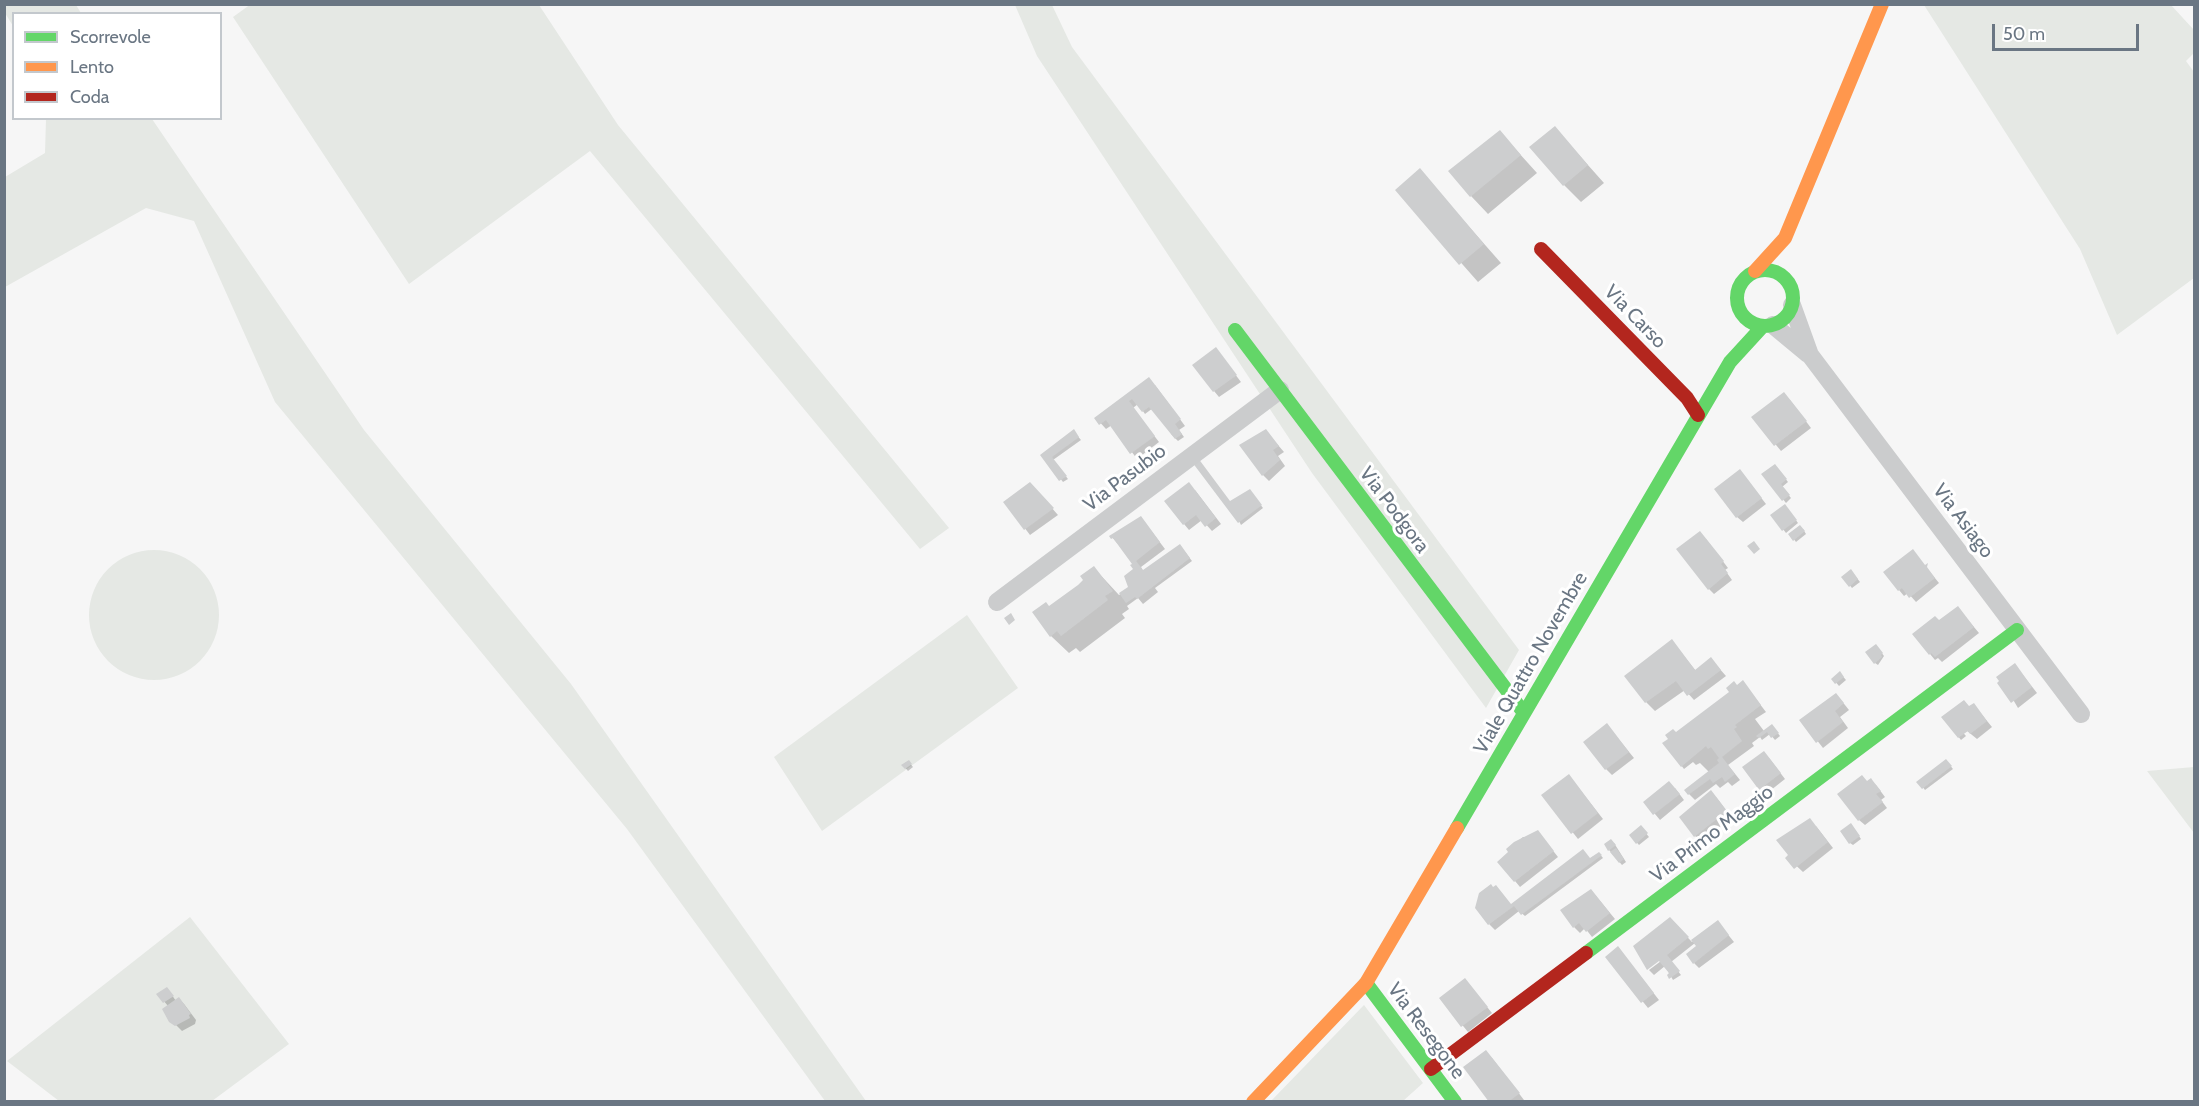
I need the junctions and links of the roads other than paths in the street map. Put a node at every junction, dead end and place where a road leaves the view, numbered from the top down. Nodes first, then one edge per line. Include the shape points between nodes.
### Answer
1 (1882, 4) edge
2 (1785, 238) junction
3 (1541, 249) dead end
4 (1755, 272) junction
5 (1791, 296) junction
6 (1741, 314) junction
7 (1768, 326) junction
8 (1235, 330) dead end
9 (1810, 355) junction
10 (1730, 362) junction
11 (1280, 390) junction
12 (1698, 415) junction
13 (996, 602) dead end
14 (2017, 630) junction
15 (1524, 713) junction
16 (2081, 714) dead end
17 (1366, 983) junction
18 (1431, 1069) junction
19 (1252, 1101) edge
20 (1455, 1101) edge

1 - 2 street
2 - 4 street
2 - 5 street
3 - 12 street, Via Carso via 1687,398
4 - 5 street via 1775,272
4 - 6 street via 1746,277 1737,294
5 - 7 street via 1782,321
5 - 9 street, Via Asiago
6 - 7 street via 1755,325
6 - 10 street, Viale Quattro Novembre
7 - 9 street, Via Asiago
7 - 10 street, Viale Quattro Novembre
8 - 11 street, Via Podgora
9 - 14 street, Via Asiago
10 - 12 street, Viale Quattro Novembre
11 - 13 street, Via Pasubio
11 - 15 street, Via Podgora
12 - 15 street, Viale Quattro Novembre
14 - 16 street, Via Asiago
14 - 18 street, Via Primo Maggio
15 - 17 street, Viale Quattro Novembre
17 - 18 street, Via Resegone
17 - 19 street, Viale Quattro Novembre
18 - 20 street, Via Resegone

